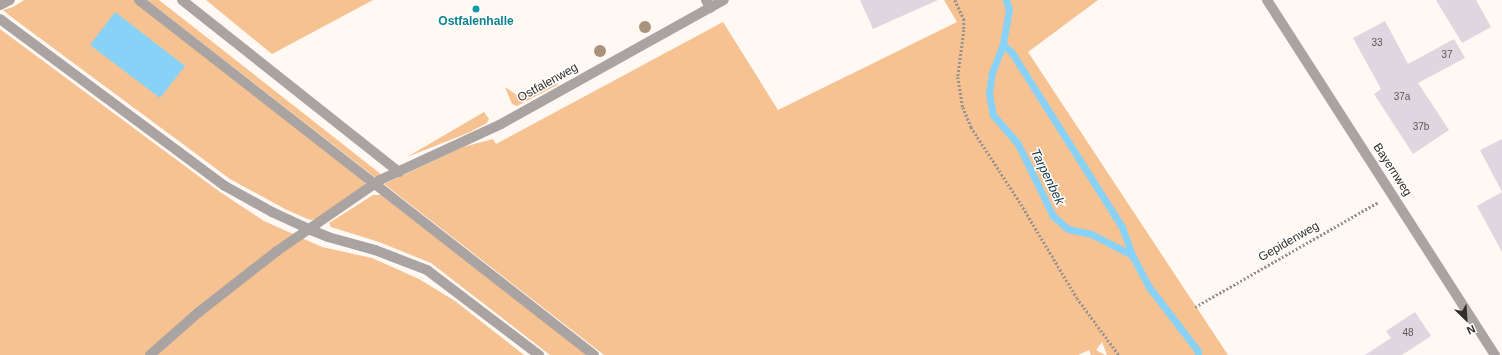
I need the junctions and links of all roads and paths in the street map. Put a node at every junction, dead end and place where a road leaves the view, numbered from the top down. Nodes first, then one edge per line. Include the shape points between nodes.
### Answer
1 (10, 0) edge
2 (139, 0) edge
3 (182, 0) edge
4 (724, 0) edge
5 (955, 0) edge
6 (1267, 0) edge
7 (708, 4) edge
8 (0, 5) edge
9 (0, 19) edge
10 (399, 172) junction
11 (377, 182) junction
12 (1392, 194) junction
13 (311, 230) junction
14 (1195, 307) dead end
15 (150, 355) edge
16 (539, 355) edge
17 (594, 355) edge
18 (1120, 355) edge
19 (1495, 355) edge

1 - 8 street
2 - 11 street
3 - 10 street
4 - 7 street, Ostfalenweg
5 - 18 path via 964,19 958,76 963,107 971,127 1077,298
6 - 12 street, Bayernweg
7 - 10 street, Ostfalenweg via 501,124
9 - 13 street via 225,186
10 - 11 street, Ostfalenweg
11 - 13 street, Ostfalenweg
11 - 17 street
12 - 14 path, Gepidenweg
12 - 19 street, Bayernweg
13 - 15 street, Ostfalenweg via 277,251
13 - 16 street via 376,250 427,270

